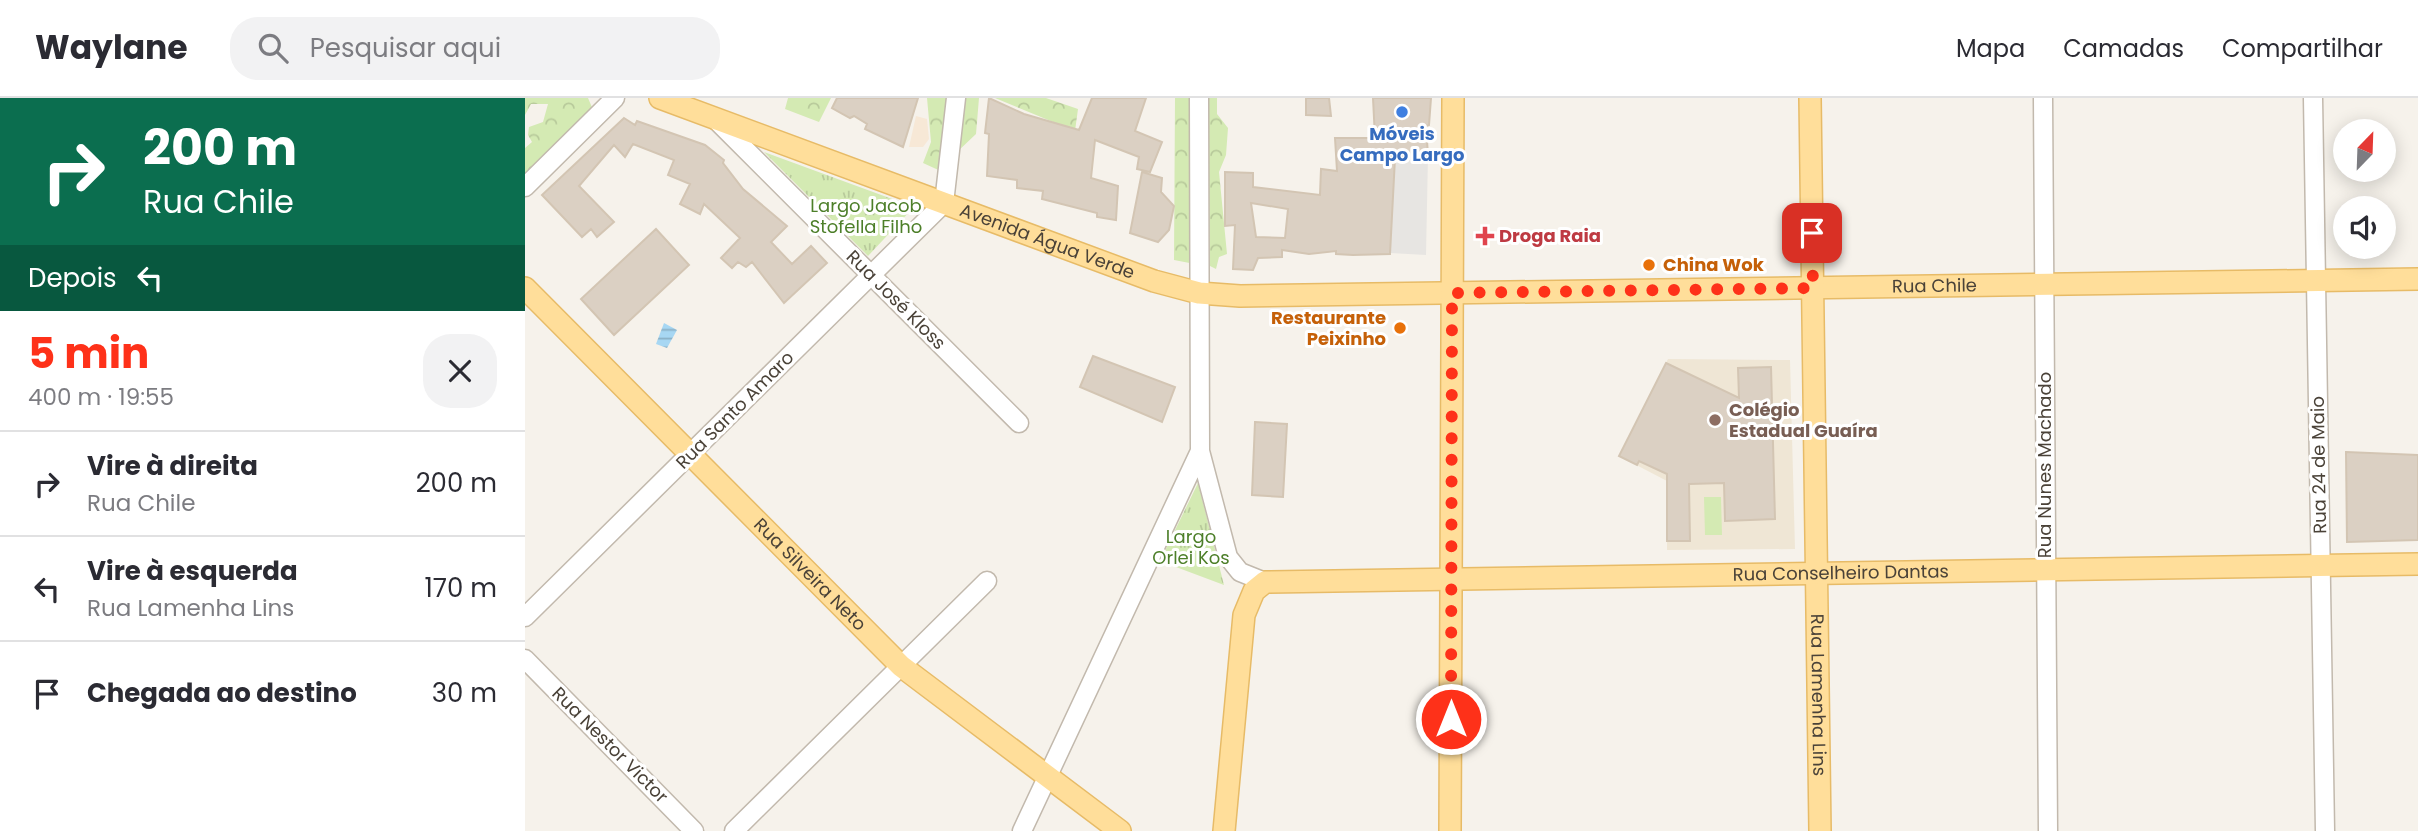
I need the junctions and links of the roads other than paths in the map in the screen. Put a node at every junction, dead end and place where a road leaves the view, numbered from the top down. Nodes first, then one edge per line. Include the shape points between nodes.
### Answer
1 (615, 98) edge
2 (660, 98) edge
3 (956, 98) edge
4 (1199, 98) edge
5 (1453, 98) edge
6 (1810, 98) edge
7 (2043, 98) edge
8 (2313, 98) edge
9 (686, 102) edge
10 (714, 117) junction
11 (525, 187) edge
12 (944, 203) junction
13 (871, 275) junction
14 (2418, 279) edge
15 (2316, 281) junction
16 (2044, 284) junction
17 (525, 288) edge
18 (1813, 288) junction
19 (1199, 293) junction
20 (1452, 293) junction
21 (1019, 423) dead end
22 (1200, 451) junction
23 (690, 454) junction
24 (2418, 564) edge
25 (2321, 566) junction
26 (2046, 570) junction
27 (1817, 573) junction
28 (1451, 579) junction
29 (987, 581) dead end
30 (1265, 582) junction
31 (525, 617) edge
32 (525, 659) edge
33 (901, 666) junction
34 (1050, 778) junction
35 (694, 831) edge
36 (734, 831) edge
37 (1022, 831) edge
38 (1120, 831) edge
39 (1224, 831) edge
40 (1450, 831) edge
41 (1820, 831) edge
42 (2048, 831) edge
43 (2325, 831) edge

1 - 11 street
2 - 9 main road, Avenida Água Verde
3 - 12 street
4 - 19 street
5 - 20 main road
6 - 18 main road, Rua Lamenha Lins
7 - 16 street, Rua Nunes Machado
8 - 15 street, Rua 24 de Maio
9 - 10 main road, Avenida Água Verde
10 - 12 main road, Avenida Água Verde
10 - 13 street, Rua José Kloss
12 - 13 street, Rua Santo Amaro
12 - 19 main road, Avenida Água Verde
13 - 21 street, Rua José Kloss
13 - 23 street, Rua Santo Amaro
14 - 15 main road, Rua Chile
15 - 16 main road, Rua Chile
15 - 25 street, Rua 24 de Maio
16 - 18 main road, Rua Chile
16 - 26 street, Rua Nunes Machado
17 - 23 main road, Rua Silveira Neto
18 - 20 main road, Rua Chile
18 - 27 main road, Rua Lamenha Lins
19 - 20 main road, Avenida Água Verde
19 - 22 street
20 - 28 main road
22 - 30 street via 1233,566
22 - 34 street
23 - 31 street, Rua Santo Amaro
23 - 33 main road, Rua Silveira Neto
24 - 25 main road, Rua Conselheiro Dantas
25 - 26 main road, Rua Conselheiro Dantas
25 - 43 street, Rua 24 de Maio
26 - 27 main road, Rua Conselheiro Dantas
26 - 42 street, Rua Nunes Machado
27 - 28 main road, Rua Conselheiro Dantas
27 - 41 main road, Rua Lamenha Lins
28 - 30 main road, Rua Conselheiro Dantas
28 - 40 main road
29 - 33 street
30 - 39 main road via 1254,591 1244,615
32 - 35 street, Rua Nestor Victor
33 - 34 main road, Rua Silveira Neto
33 - 36 street
34 - 37 street
34 - 38 main road, Rua Silveira Neto

